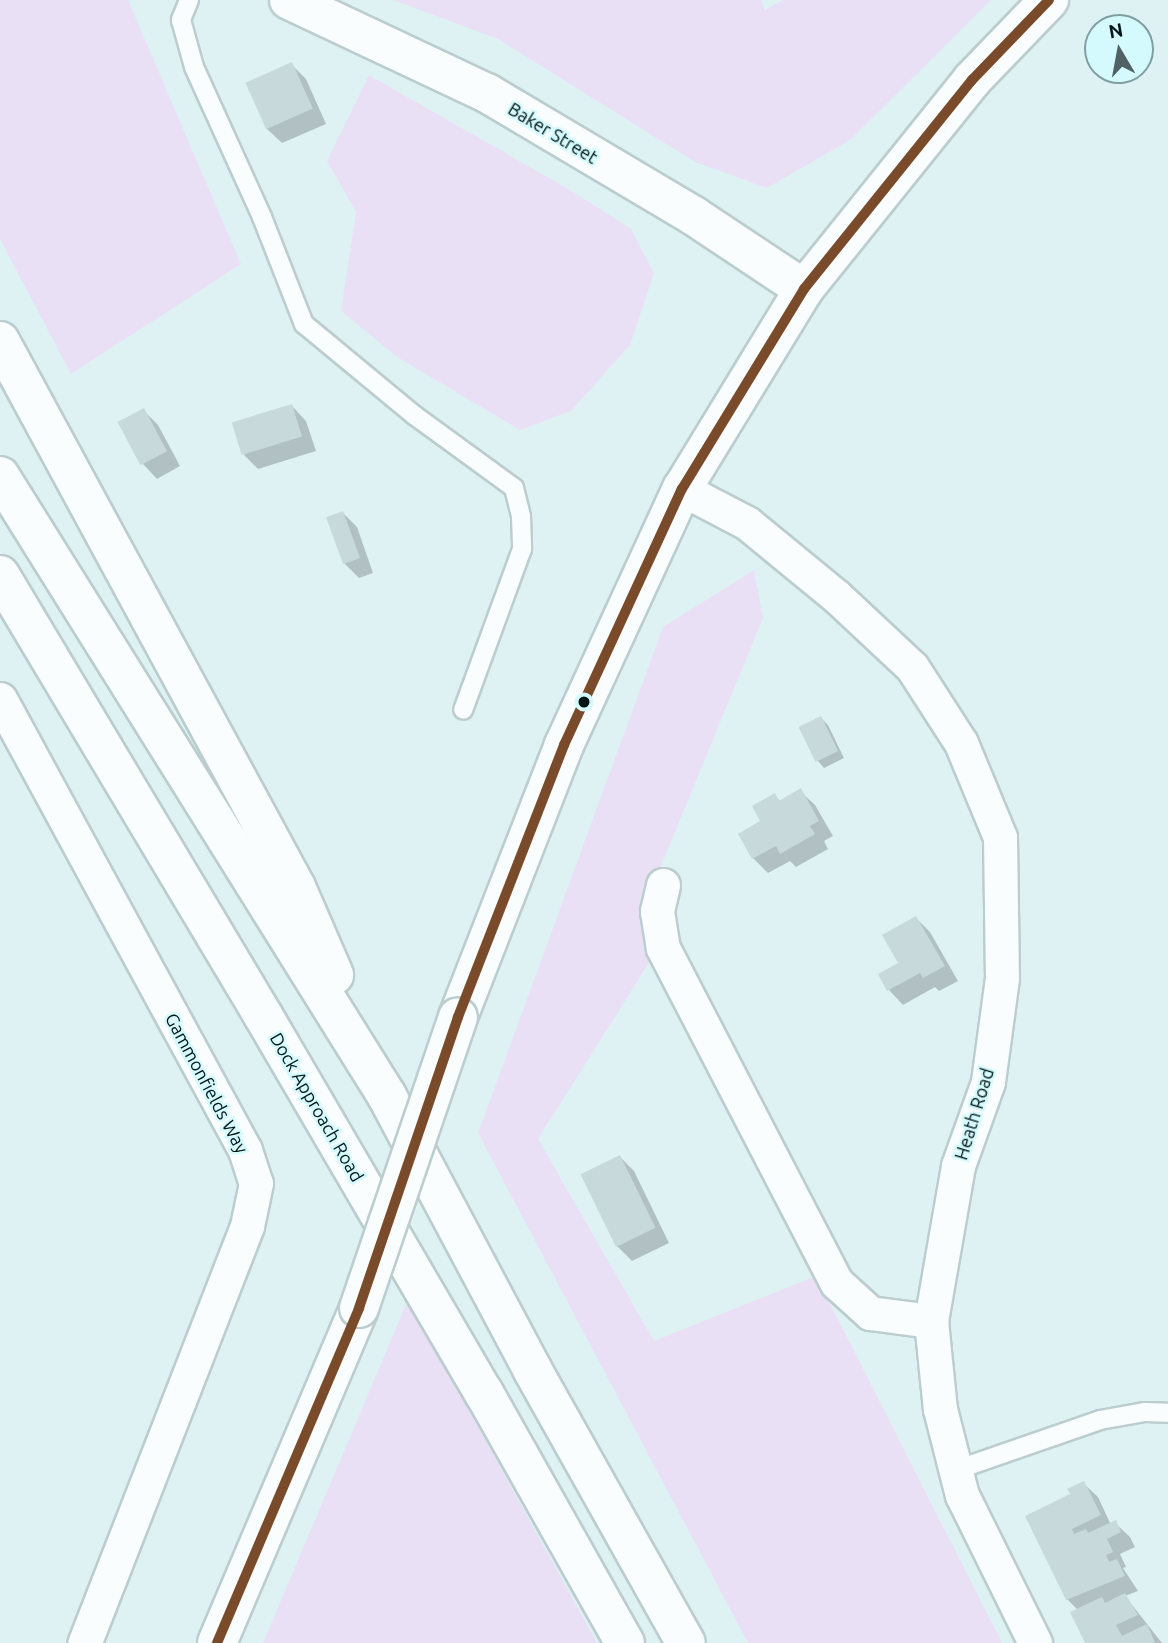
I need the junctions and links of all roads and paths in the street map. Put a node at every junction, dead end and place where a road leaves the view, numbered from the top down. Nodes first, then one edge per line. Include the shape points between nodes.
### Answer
1 (188, 0) edge
2 (289, 0) edge
3 (1049, 0) edge
4 (804, 289) junction
5 (0, 341) edge
6 (0, 476) edge
7 (682, 489) junction
8 (0, 575) edge
9 (0, 699) edge
10 (463, 709) dead end
11 (663, 885) dead end
12 (387, 1096) junction
13 (931, 1321) junction
14 (1168, 1413) edge
15 (956, 1470) junction
16 (84, 1643) edge
17 (217, 1643) edge
18 (625, 1643) edge
19 (686, 1643) edge
20 (1035, 1643) edge

1 - 10 lane via 181,20 194,67 304,324 414,415 514,488 522,549
2 - 4 main road, Baker Street via 487,93 694,216
3 - 4 main road via 972,80
4 - 7 main road
5 - 12 main road via 296,887
6 - 12 main road
7 - 13 street, Heath Road via 747,523 836,596 912,667 961,743 1000,838 1002,978 989,1069 958,1166
7 - 17 main road, bridge via 564,745 458,1017 359,1308
8 - 18 main road, Dock Approach Road via 278,1040
9 - 16 street, Gammonfields Way via 245,1150 256,1184 247,1226
11 - 13 street via 657,911 663,948 837,1283 870,1313
12 - 19 main road via 532,1369
13 - 15 street, Heath Road via 940,1409
14 - 15 lane via 1100,1420
15 - 20 street, Heath Road via 962,1496

